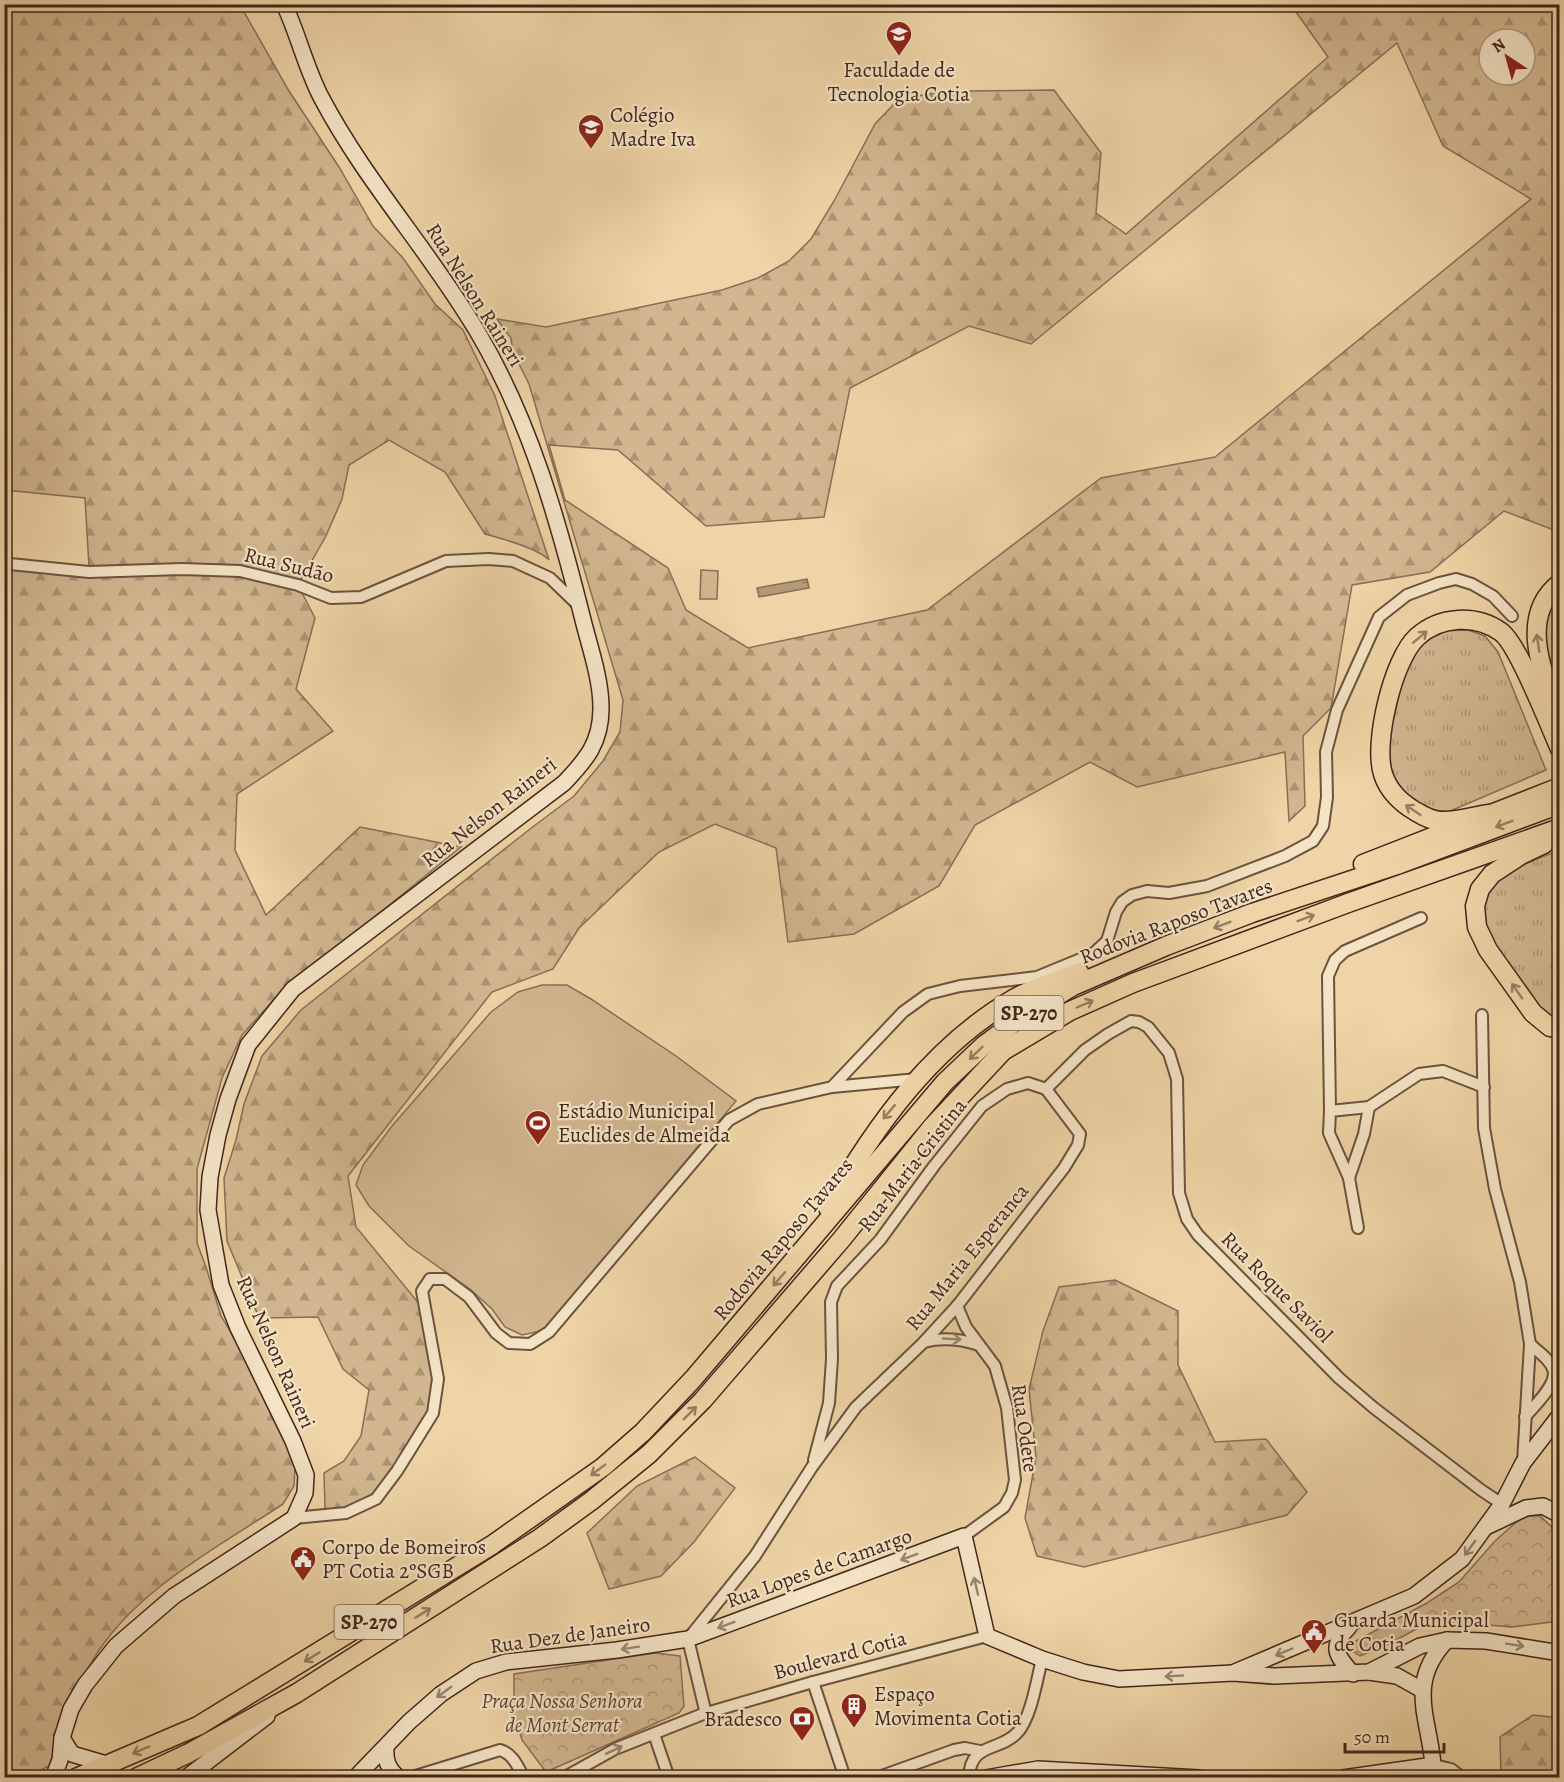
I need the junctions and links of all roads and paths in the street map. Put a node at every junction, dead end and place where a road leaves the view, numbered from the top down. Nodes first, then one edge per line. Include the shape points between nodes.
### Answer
1 (284, 4) edge
2 (4, 560) edge
3 (1560, 583) edge
4 (579, 606) junction
5 (1512, 616) dead end
6 (1560, 720) edge
7 (1559, 747) edge
8 (1560, 787) edge
9 (1560, 804) edge
10 (1489, 814) junction
11 (1560, 828) edge
12 (1560, 836) edge
13 (1252, 913) junction
14 (1421, 918) dead end
15 (1166, 946) junction
16 (1482, 1015) dead end
17 (1560, 1029) edge
18 (917, 1079) junction
19 (832, 1087) junction
20 (1484, 1087) junction
21 (1046, 1089) junction
22 (1369, 1107) junction
23 (1330, 1111) junction
24 (1349, 1178) junction
25 (1358, 1228) dead end
26 (804, 1250) junction
27 (957, 1306) junction
28 (924, 1342) junction
29 (1530, 1344) junction
30 (979, 1345) junction
31 (1560, 1415) edge
32 (1525, 1418) junction
33 (1523, 1463) junction
34 (812, 1467) junction
35 (1502, 1504) junction
36 (1560, 1515) edge
37 (294, 1518) junction
38 (1487, 1526) junction
39 (964, 1536) junction
40 (1353, 1622) junction
41 (987, 1636) junction
42 (688, 1639) junction
43 (1447, 1640) junction
44 (1558, 1652) edge
45 (1042, 1659) junction
46 (1369, 1672) junction
47 (1233, 1673) junction
48 (1353, 1674) junction
49 (813, 1682) junction
50 (1422, 1690) junction
51 (297, 1693) junction
52 (703, 1714) junction
53 (654, 1734) junction
54 (62, 1738) junction
55 (386, 1747) junction
56 (980, 1751) junction
57 (106, 1764) junction
58 (1434, 1771) edge
59 (1144, 1777) edge
60 (53, 1778) edge
61 (76, 1778) edge
62 (136, 1778) edge
63 (186, 1778) edge
64 (356, 1778) edge
65 (399, 1778) edge
66 (410, 1778) edge
67 (524, 1778) edge
68 (563, 1778) edge
69 (669, 1778) edge
70 (845, 1778) edge
71 (876, 1778) edge
72 (969, 1778) edge
73 (986, 1778) edge
74 (1199, 1778) edge
75 (1343, 1778) edge
76 (1463, 1778) edge

1 - 4 main road, Rua Nelson Raineri via 320,96 359,161 443,276 514,401 544,478
2 - 4 street, Rua Sudão via 10,564 89,572 240,571 298,585 331,598 361,597 446,561 489,559 513,561 550,578
6 -> 3 highway via 1545,679 1536,630 1543,600
4 - 37 main road, Rua Nelson Raineri via 601,708 598,734 586,760 564,783 293,989 248,1045 228,1099 210,1177 208,1210 221,1285 306,1475 305,1493
5 - 19 street via 1493,596 1456,579 1407,595 1379,617 1337,710 1326,752 1323,826 1312,841 1285,856 1207,886 1132,896 1122,902 1107,941 1093,954 1037,977 928,994 903,1012
10 -> 7 highway via 1443,822 1425,817 1399,800 1383,774 1379,750 1391,689 1405,653 1418,637 1443,621 1474,620 1502,633 1518,655
8 - 10 highway
9 -> 13 highway, Rodovia Raposo Tavares / SP-270 via 1397,865
10 - 13 highway
51 -> 11 highway, Rodovia Raposo Tavares / SP-270 via 540,1538 649,1454 704,1400 932,1127 1003,1051 1070,1011 1144,979
17 -> 12 highway via 1550,1027 1533,1013 1488,950 1477,927 1475,906 1480,889 1492,874
13 -> 15 highway, Rodovia Raposo Tavares / SP-270
14 - 23 street via 1345,951 1335,960 1328,976
15 - 18 highway via 1131,952 1017,997 945,1050
15 -> 26 highway, Rodovia Raposo Tavares / SP-270 via 1073,986 982,1046 945,1082
16 - 20 street
18 - 19 street
18 -> 26 highway via 878,1126
19 - 37 street via 758,1104 729,1120 582,1295 549,1332 530,1344 509,1343 496,1333 469,1298 445,1278 430,1279 422,1291 438,1379 433,1413 398,1471 376,1498 346,1513
20 - 22 street via 1443,1071 1419,1074
20 - 29 street via 1484,1128 1495,1189 1520,1282
21 - 27 street, Rua Maria Esperanca via 1080,1134 1078,1145
21 - 34 street, Rua Maria Cristina via 1028,1083 1007,1089 982,1106 880,1240 837,1286 831,1302 829,1403
21 - 35 street, Rua Roque Saviol via 1108,1034 1131,1022 1148,1027 1169,1053 1177,1079 1179,1193 1187,1219 1198,1235 1339,1378
22 - 23 street
22 - 24 street
23 - 24 street via 1329,1133
24 - 25 street
26 -> 57 highway, Rodovia Raposo Tavares / SP-270 via 693,1379 603,1467 492,1545 284,1675 198,1726
27 - 28 street, Rua Maria Esperanca
27 - 30 street, Rua Odete
28 -> 30 street via 960,1339
28 - 34 street, Rua Maria Esperanca via 856,1407
29 - 32 street
29 - 32 street via 1551,1365 1554,1377
30 - 39 street, Rua Odete via 995,1366 1007,1408 1015,1480 1004,1507
31 - 33 main road
32 - 33 street
33 - 35 main road
34 - 42 street, Rua Maria Esperanca via 754,1556
35 - 38 main road
36 - 38 main road via 1543,1506 1526,1508
37 - 54 main road via 174,1596 116,1646 71,1709
38 -> 40 main road via 1462,1559 1414,1596
41 -> 39 main road
39 -> 42 main road, Rua Lopes de Camargo
40 -> 47 main road
40 - 48 main road via 1338,1637 1335,1649
41 - 45 main road
41 - 49 street, Boulevard Cotia
42 - 52 street
42 -> 55 main road, Rua Dez de Janeiro via 506,1662 476,1671 441,1694
43 -> 44 main road via 1486,1641
43 - 46 main road via 1420,1646
43 - 50 main road via 1428,1664
47 -> 45 main road via 1119,1679
45 - 56 street via 1019,1730 1007,1741
46 - 48 main road
46 - 50 main road via 1397,1676
47 - 48 main road
49 - 52 street, Boulevard Cotia
49 - 70 street
50 - 58 main road
51 - 62 highway, Rodovia Raposo Tavares / SP-270
51 - 63 main road
52 - 53 street, Boulevard Cotia
68 -> 53 street, Boulevard Cotia via 615,1749
53 - 69 street
54 - 57 main road via 72,1754
54 - 60 main road
55 - 64 main road, Rua Dez de Janeiro
55 - 65 main road via 385,1759
56 - 71 street via 954,1750
56 - 72 street
57 - 61 highway, Rodovia Raposo Tavares / SP-270
58 - 75 main road
58 - 76 street via 1451,1769
59 - 73 main road via 1038,1769
59 - 74 main road
66 - 67 street via 500,1750 508,1752

